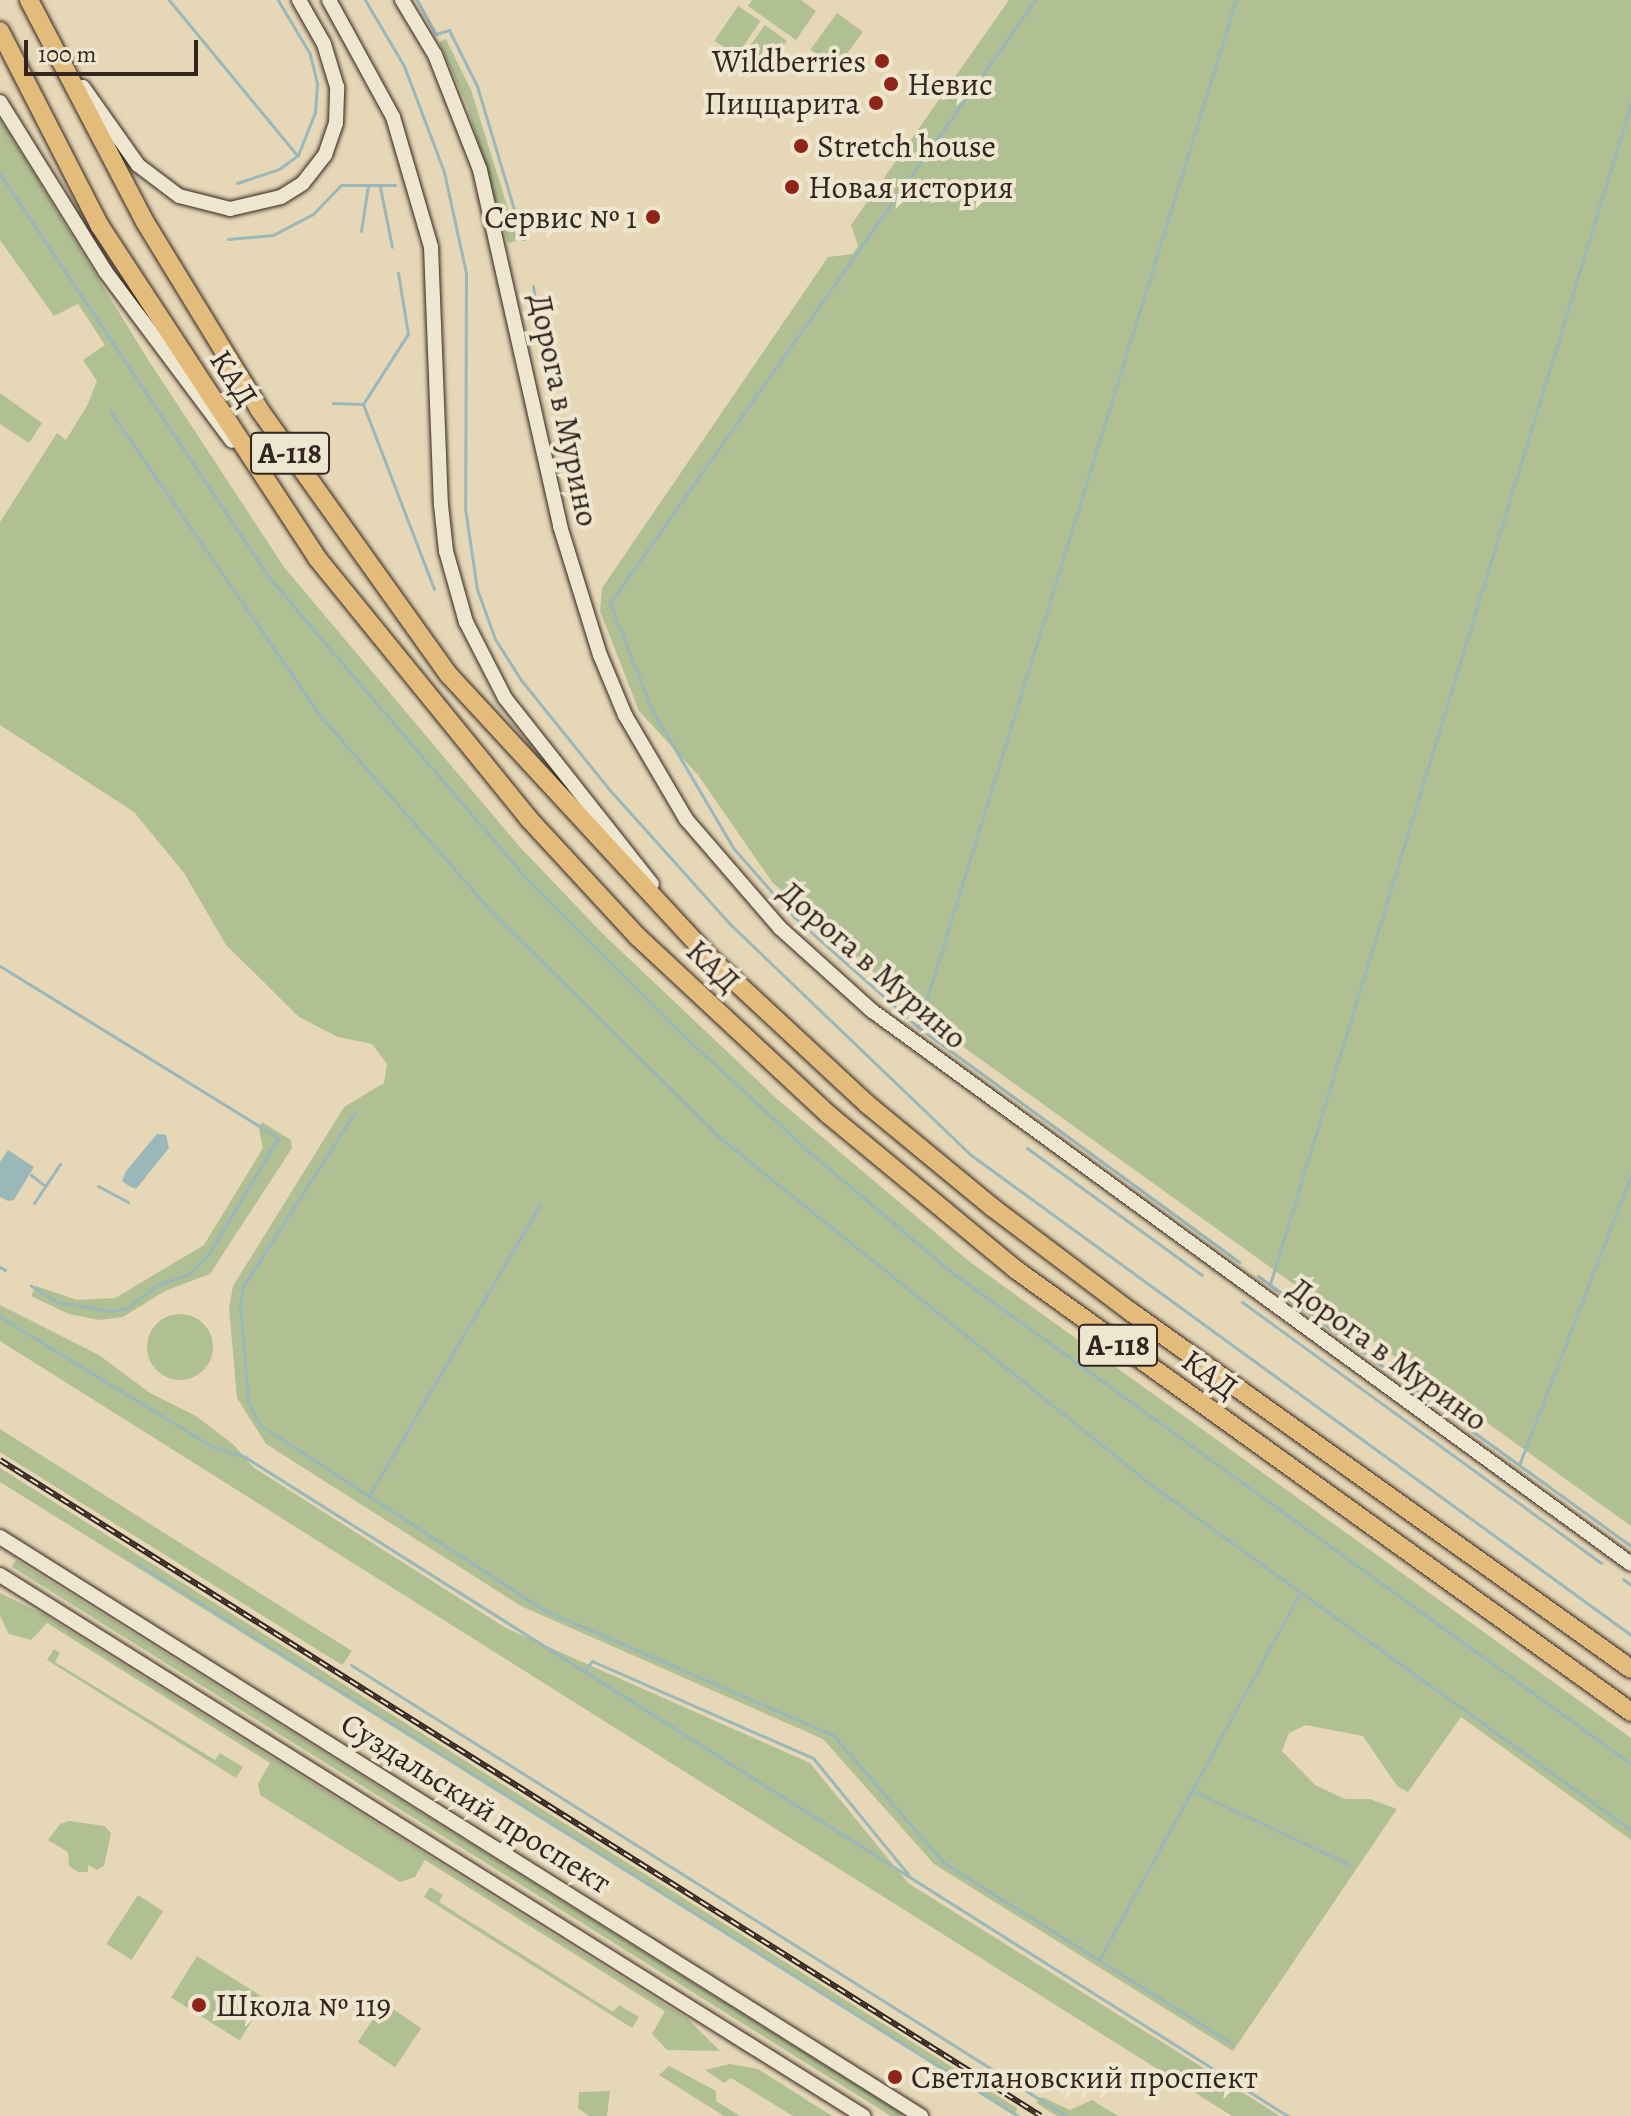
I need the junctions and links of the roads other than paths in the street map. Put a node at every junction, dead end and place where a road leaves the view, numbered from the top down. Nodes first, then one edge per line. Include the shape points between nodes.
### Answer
1 (299, 0) edge
2 (329, 0) edge
3 (402, 0) edge
4 (32, 7) edge
5 (0, 31) edge
6 (0, 102) edge
7 (272, 493) junction
8 (712, 960) junction
9 (0, 1537) edge
10 (1631, 1564) edge
11 (0, 1575) edge
12 (1631, 1669) edge
13 (1631, 1712) edge
14 (863, 2116) edge
15 (921, 2116) edge

1 - 4 main road via 324,44 337,87 336,123 325,155 303,183 254,207 230,209 179,196 138,165
2 - 8 main road via 393,117 431,247 441,505 446,551 466,622 505,698
3 - 10 main road, Дорога в Мурино via 435,55 480,170 560,526 600,655 625,715 686,819 780,928 871,1010
4 - 8 highway, КАД / А-118 via 145,222 268,422 449,675
5 - 7 highway, КАД / А-118 via 100,226
6 - 7 main road via 105,271
7 - 13 highway, КАД / А-118 via 317,558 528,818 638,937 829,1115 1110,1340
8 - 12 highway, КАД / А-118 via 867,1104 992,1207
9 - 15 main road, Суздальский проспект
11 - 14 main road, Суздальский проспект

